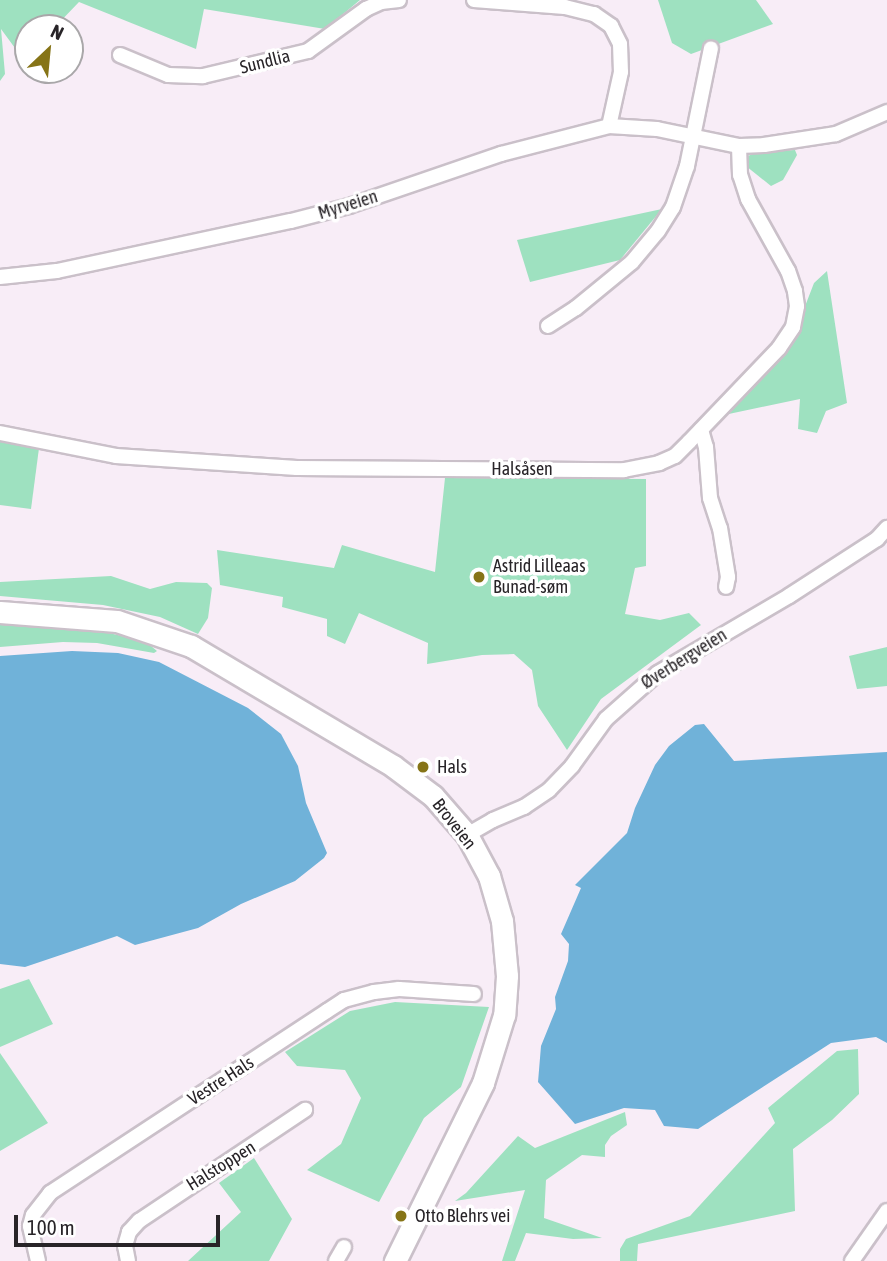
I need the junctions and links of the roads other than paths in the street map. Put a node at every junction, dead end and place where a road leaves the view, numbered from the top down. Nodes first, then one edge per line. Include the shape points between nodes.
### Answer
1 (399, 0) edge
2 (474, 0) edge
3 (711, 48) dead end
4 (120, 55) dead end
5 (887, 112) edge
6 (609, 126) junction
7 (692, 136) junction
8 (739, 146) junction
9 (0, 277) edge
10 (548, 326) dead end
11 (701, 430) junction
12 (0, 433) edge
13 (887, 528) edge
14 (726, 587) dead end
15 (0, 612) edge
16 (467, 835) junction
17 (474, 994) dead end
18 (305, 1110) dead end
19 (887, 1210) edge
20 (344, 1247) dead end
21 (38, 1261) edge
22 (128, 1261) edge
23 (336, 1261) edge
24 (396, 1261) edge
25 (852, 1261) edge

1 - 4 street, Sundlia via 366,9 307,51 203,76 168,75
2 - 6 street via 565,7 594,14 611,26 620,44 621,72
3 - 7 street
5 - 8 street, Myrveien via 836,134
6 - 7 street, Myrveien
6 - 9 street, Myrveien via 501,154 291,221 47,274
7 - 8 street, Myrveien
7 - 10 street via 680,191 658,231 632,262
8 - 11 street, Halsåsen via 740,175 748,199 788,271 797,306 793,327 779,348
11 - 12 street, Halsåsen via 675,456 624,470 298,468 154,460
11 - 14 street
13 - 16 street, Øverbergveien via 789,596 658,673 606,719 549,790
15 - 16 street, Broveien via 117,621 191,646 393,766 433,796
16 - 24 street, Broveien via 489,876 502,921 507,976 504,1015 483,1083
17 - 21 street, Vestre Hals via 399,989 344,1000 50,1194 30,1226
18 - 22 street, Halstoppen via 139,1221 125,1246
19 - 25 street
20 - 23 street

